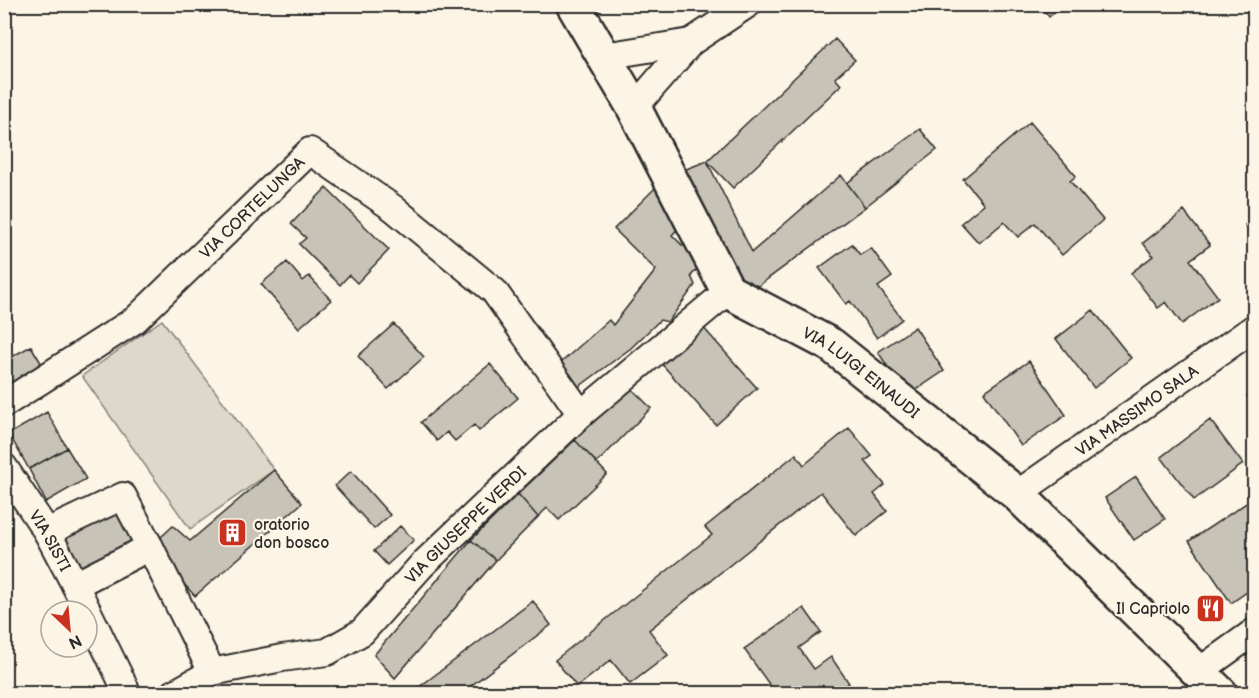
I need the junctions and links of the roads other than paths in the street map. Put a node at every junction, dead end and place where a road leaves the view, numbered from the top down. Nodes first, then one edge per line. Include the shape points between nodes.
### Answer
1 (573, 4) edge
2 (748, 4) edge
3 (691, 42) junction
4 (604, 56) junction
5 (634, 108) junction
6 (728, 291) junction
7 (1254, 328) edge
8 (4, 404) edge
9 (581, 414) junction
10 (4, 467) edge
11 (1017, 494) junction
12 (47, 532) junction
13 (150, 547) junction
14 (75, 585) junction
15 (1254, 632) edge
16 (212, 672) junction
17 (1210, 683) edge
18 (128, 693) edge
19 (173, 693) edge

1 - 4 street
2 - 3 street
3 - 4 street
3 - 5 street
4 - 5 street
5 - 6 street
6 - 9 street, VIA GIUSEPPE VERDI
6 - 11 street, VIA LUIGI EINAUDI via 831,345
7 - 11 street, VIA MASSIMO SALA
8 - 9 street, VIA CORTELUNGA via 135,320 310,151 393,208 494,291
9 - 16 street, VIA GIUSEPPE VERDI via 422,565 362,632 327,652
10 - 12 street, VIA SISTI
11 - 17 street, VIA LUIGI EINAUDI
12 - 13 street via 123,496
12 - 14 street, VIA SISTI
13 - 14 street
13 - 16 street
14 - 18 street, VIA SISTI
15 - 17 street
16 - 19 street, VIA GIUSEPPE VERDI

